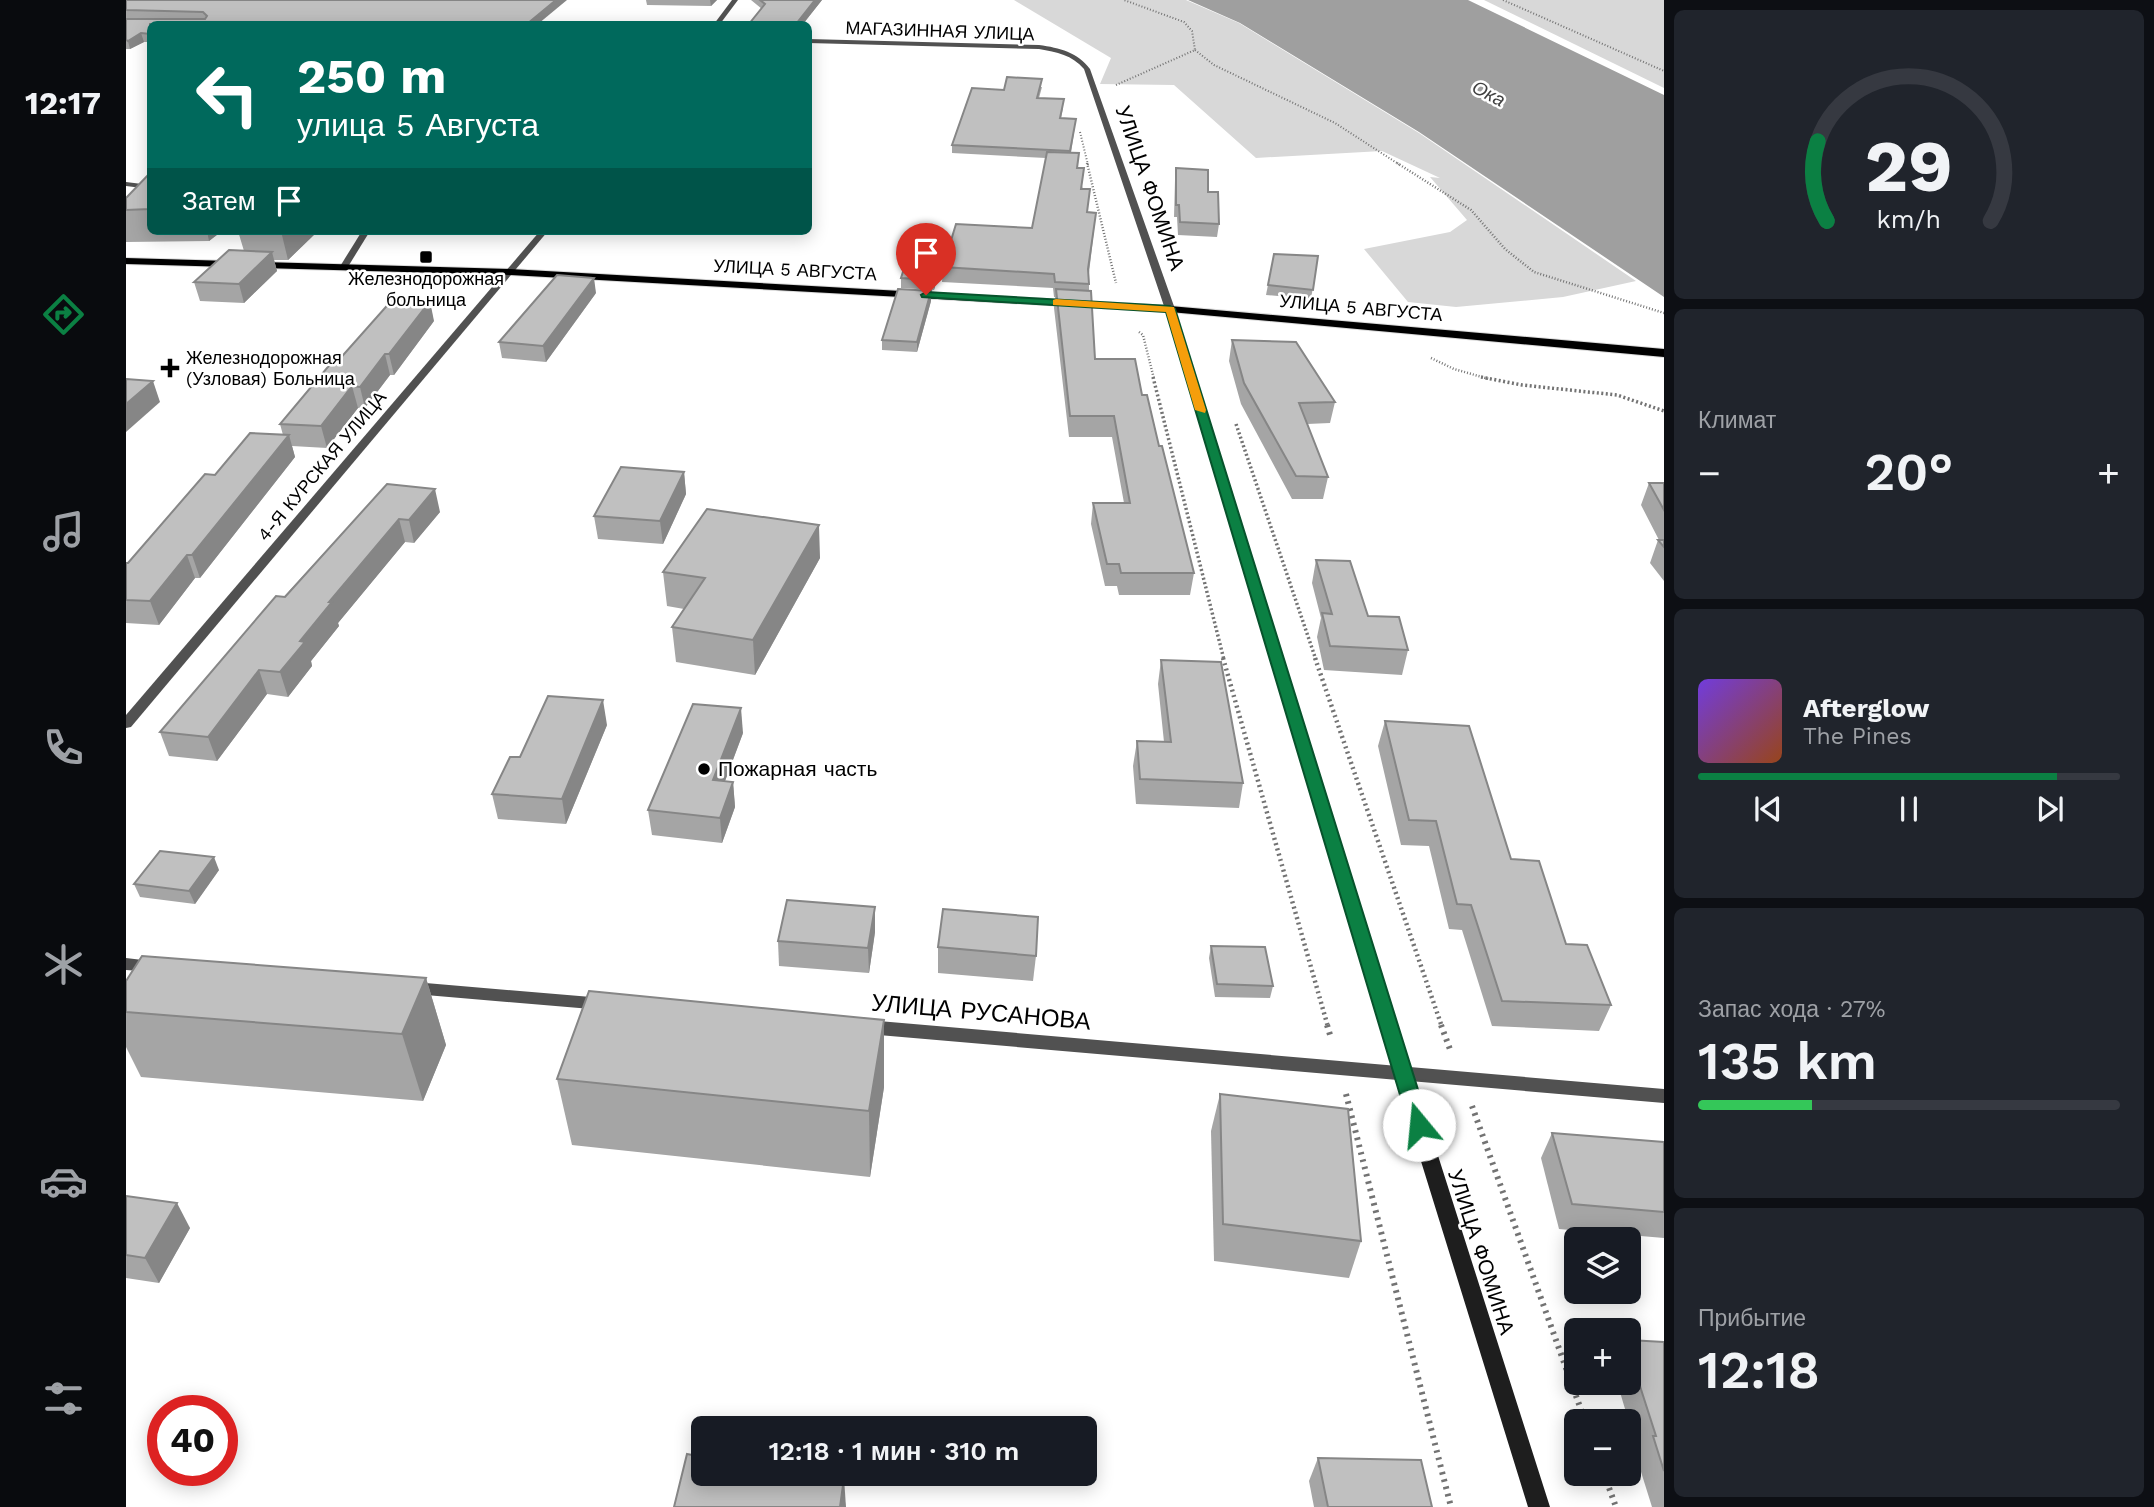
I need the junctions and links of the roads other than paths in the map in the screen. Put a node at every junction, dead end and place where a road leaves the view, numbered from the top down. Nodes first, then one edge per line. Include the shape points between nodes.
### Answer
1 (736, 0) edge
2 (719, 21) edge
3 (812, 41) edge
4 (1071, 54) joint
5 (126, 184) edge
6 (147, 187) edge
7 (364, 235) edge
8 (541, 235) edge
9 (126, 261) edge
10 (343, 268) junction
11 (510, 272) junction
12 (1170, 309) junction
13 (1664, 353) edge
14 (126, 724) edge
15 (126, 964) edge
16 (168, 967) edge
17 (391, 986) edge
18 (614, 1005) edge
19 (851, 1026) edge
20 (1403, 1074) junction
21 (1664, 1097) edge
22 (1539, 1507) edge

1 - 2 street
3 - 4 street, МАГАЗИННАЯ УЛИЦА via 1039,47
4 - 12 street, УЛИЦА ФОМИНА via 1087,69
5 - 6 street
7 - 10 street
8 - 11 street, 4-Я КУРСКАЯ УЛИЦА
9 - 10 main road, УЛИЦА 5 АВГУСТА
10 - 11 main road, УЛИЦА 5 АВГУСТА
11 - 12 main road, УЛИЦА 5 АВГУСТА
11 - 14 street, 4-Я КУРСКАЯ УЛИЦА
12 - 13 main road, УЛИЦА 5 АВГУСТА
12 - 20 street, УЛИЦА ФОМИНА
15 - 16 street
17 - 18 street
19 - 20 street, УЛИЦА РУСАНОВА
20 - 21 street, УЛИЦА РУСАНОВА
20 - 22 street, УЛИЦА ФОМИНА

